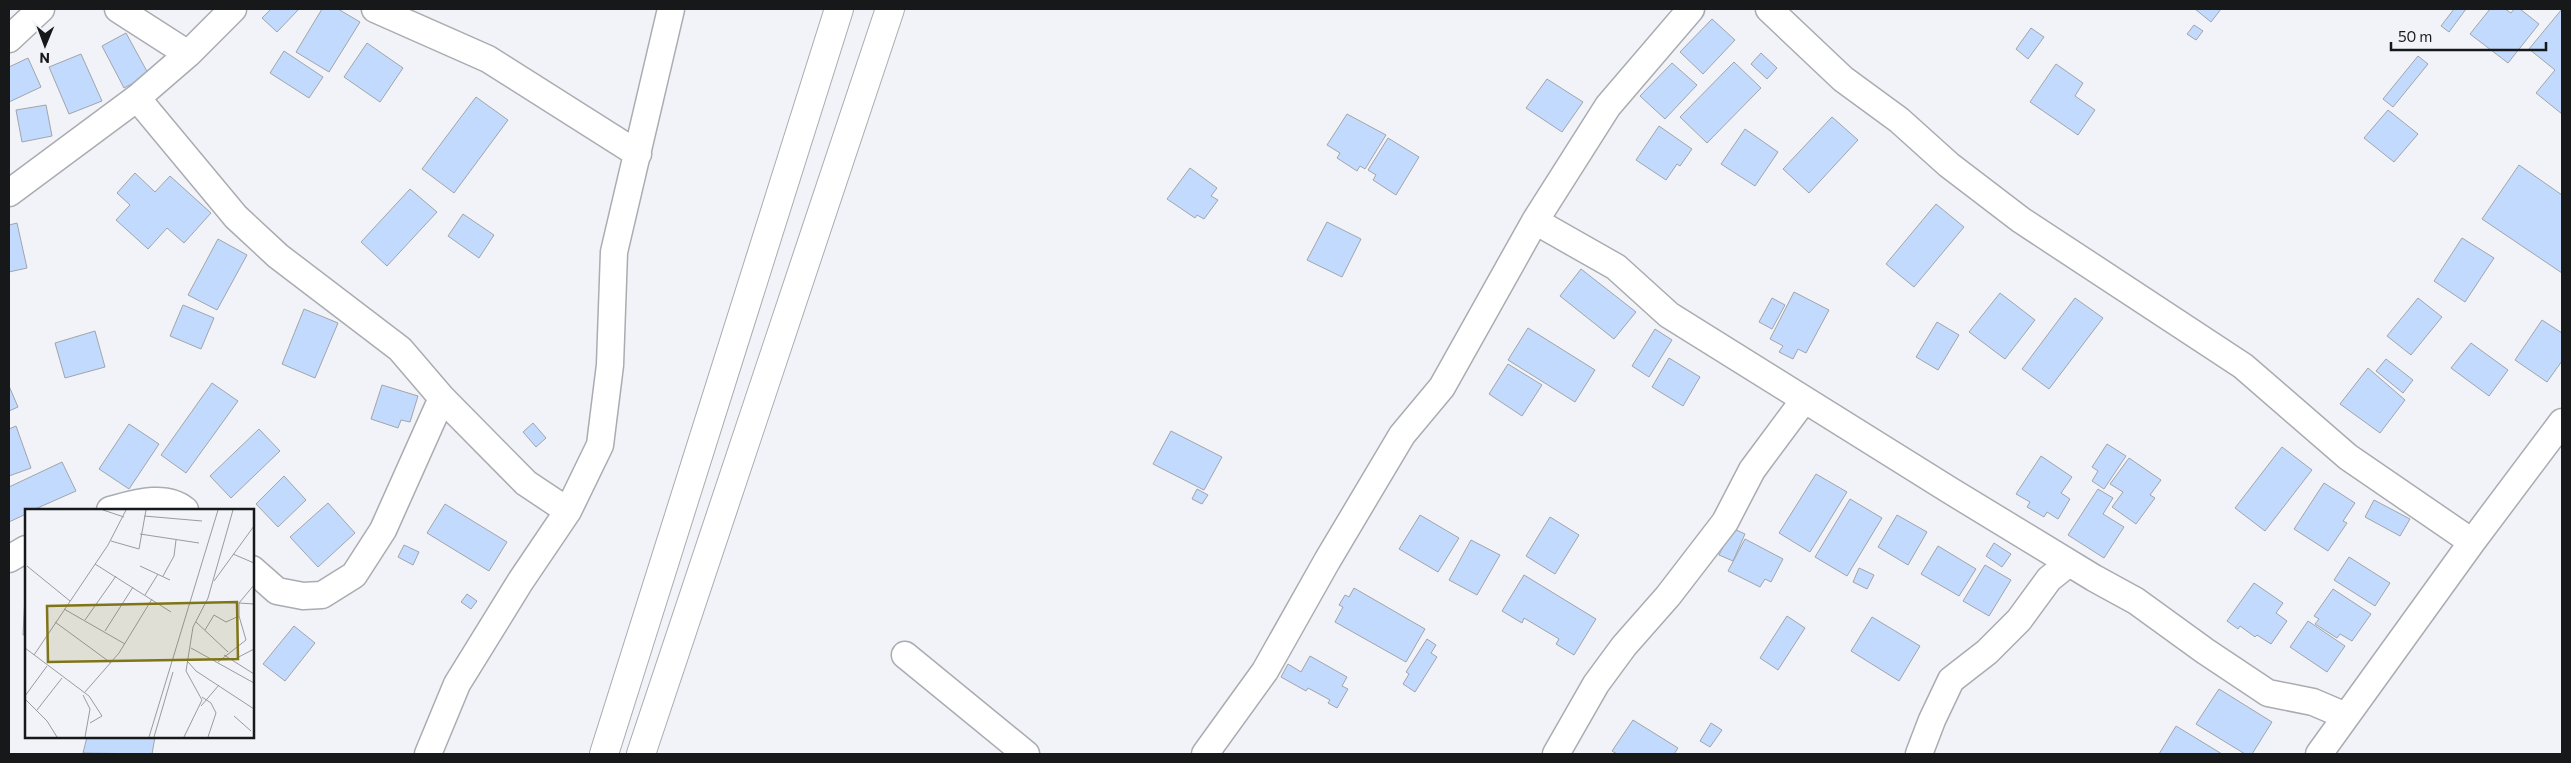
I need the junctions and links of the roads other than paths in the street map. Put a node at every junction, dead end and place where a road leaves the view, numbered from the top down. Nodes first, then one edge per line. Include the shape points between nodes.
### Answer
1 (41, 9) edge
2 (118, 9) edge
3 (233, 9) edge
4 (375, 9) edge
5 (671, 9) edge
6 (839, 9) edge
7 (890, 9) edge
8 (1691, 9) edge
9 (1770, 9) edge
10 (9, 38) edge
11 (188, 54) junction
12 (137, 98) junction
13 (638, 154) junction
14 (9, 193) edge
15 (1536, 221) junction
16 (442, 398) junction
17 (1804, 400) junction
18 (2562, 422) edge
19 (115, 509) edge
20 (182, 509) edge
21 (568, 511) junction
22 (2472, 542) junction
23 (25, 550) edge
24 (9, 559) edge
25 (2070, 563) junction
26 (254, 572) edge
27 (904, 655) dead end
28 (2346, 716) junction
29 (428, 754) edge
30 (604, 754) edge
31 (641, 754) edge
32 (1026, 754) edge
33 (1205, 754) edge
34 (1556, 754) edge
35 (1919, 754) edge
36 (2319, 754) edge

1 - 10 street
2 - 11 street
3 - 11 street
4 - 13 street via 488,59
5 - 13 street
6 - 30 highway
7 - 31 highway
8 - 15 street via 1608,106
9 - 22 street via 1843,79 1899,120 1949,165 2021,220 2243,366 2348,457
11 - 12 street
12 - 14 street
12 - 16 street via 236,217 278,256 400,349
13 - 21 street via 614,252 610,365 600,445
15 - 17 street via 1616,267 1669,315
15 - 33 street via 1442,387 1402,435 1265,671
16 - 21 street via 526,483
16 - 26 street via 384,530 354,575 322,595 303,596 277,591
17 - 25 street
17 - 34 street via 1752,470 1725,522 1596,684
18 - 22 street
19 - 20 street via 160,500
21 - 29 street via 457,684
22 - 28 street
23 - 24 street
25 - 28 street via 2136,600 2268,693 2313,702
25 - 35 street via 2049,579 2019,620 1987,652 1951,680
27 - 32 street
28 - 36 street

